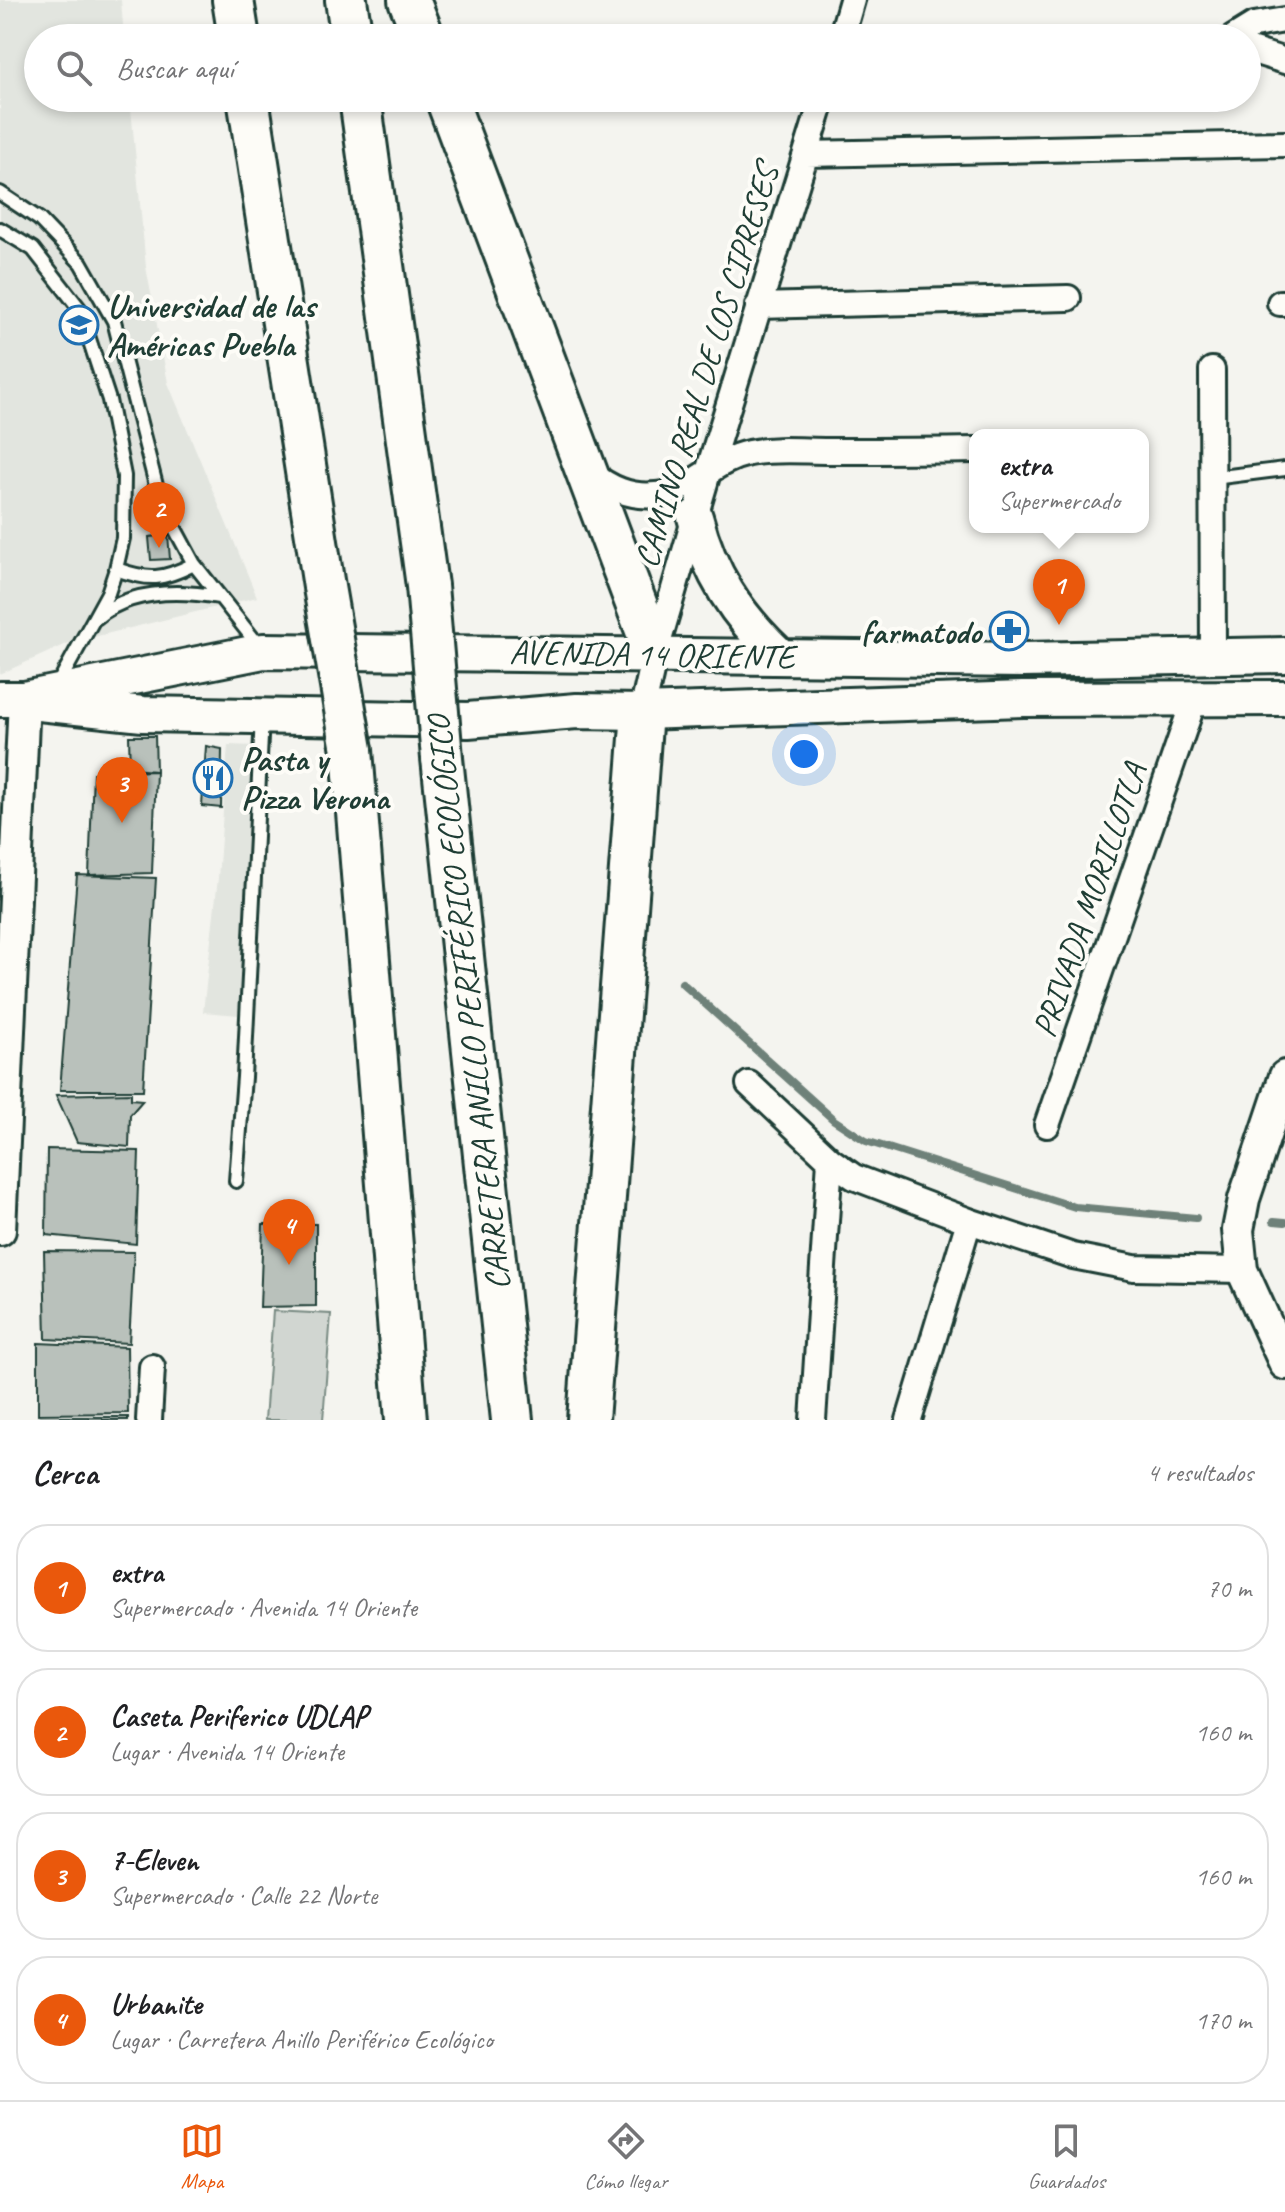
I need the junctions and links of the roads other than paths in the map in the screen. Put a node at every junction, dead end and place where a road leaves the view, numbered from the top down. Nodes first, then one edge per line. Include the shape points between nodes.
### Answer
1 (233, 0) edge
2 (346, 0) edge
3 (409, 0) edge
4 (852, 0) edge
5 (1285, 20) edge
6 (237, 24) edge
7 (350, 24) edge
8 (418, 24) edge
9 (845, 24) edge
10 (1260, 24) edge
11 (1261, 53) edge
12 (1285, 61) edge
13 (250, 112) edge
14 (362, 112) edge
15 (451, 112) edge
16 (819, 112) edge
17 (1285, 144) edge
18 (806, 154) junction
19 (0, 193) edge
20 (0, 229) edge
21 (1068, 298) dead end
22 (758, 306) junction
23 (1212, 370) dead end
24 (969, 450) edge
25 (709, 469) junction
26 (1285, 469) edge
27 (151, 471) junction
28 (587, 471) junction
29 (124, 476) junction
30 (1213, 478) junction
31 (695, 517) junction
32 (194, 564) junction
33 (116, 569) junction
34 (219, 597) junction
35 (93, 621) junction
36 (263, 651) junction
37 (655, 654) junction
38 (779, 655) junction
39 (1285, 655) edge
40 (1213, 656) junction
41 (1023, 660) junction
42 (1195, 697) junction
43 (31, 698) edge
44 (1285, 698) edge
45 (1023, 699) junction
46 (642, 712) junction
47 (262, 717) junction
48 (1285, 1076) edge
49 (749, 1084) dead end
50 (1047, 1125) dead end
51 (830, 1160) junction
52 (236, 1181) dead end
53 (969, 1221) junction
54 (0, 1230) edge
55 (1242, 1270) junction
56 (1285, 1364) edge
57 (152, 1367) dead end
58 (149, 1420) edge
59 (406, 1420) edge
60 (512, 1420) edge
61 (588, 1420) edge
62 (813, 1420) edge
63 (909, 1420) edge

1 - 6 highway
2 - 7 highway
3 - 8 highway
4 - 9 street
5 - 10 street
11 - 12 street
13 - 59 highway, bridge via 352,750
14 - 60 highway, CARRETERA ANILLO PERIFÉRICO ECOLÓGICO, bridge via 427,586
15 - 28 highway
16 - 18 street, CAMINO REAL DE LOS CIPRESES
17 - 18 street
18 - 22 street, CAMINO REAL DE LOS CIPRESES
19 - 27 lane via 39,219 81,263 114,321
20 - 29 lane via 33,249 79,308 109,400
21 - 22 street
22 - 25 street, CAMINO REAL DE LOS CIPRESES
23 - 30 street
24 - 25 street via 761,451
25 - 28 street via 677,490 639,496 602,483
25 - 31 street, CAMINO REAL DE LOS CIPRESES
26 - 30 lane
27 - 29 lane
27 - 32 lane via 160,501
28 - 37 highway
29 - 33 lane via 123,538
30 - 40 street
31 - 37 street, CAMINO REAL DE LOS CIPRESES
31 - 38 main road via 725,593
32 - 33 lane via 151,579
32 - 34 lane
33 - 35 lane
34 - 35 lane via 148,595 114,606
34 - 36 lane
35 - 43 lane
36 - 37 main road, AVENIDA 14 ORIENTE
36 - 43 main road, AVENIDA 14 ORIENTE
37 - 38 main road, AVENIDA 14 ORIENTE
37 - 46 street, CAMINO REAL DE LOS CIPRESES
38 - 41 main road, AVENIDA 14 ORIENTE
39 - 40 main road, AVENIDA 14 ORIENTE
40 - 41 main road, AVENIDA 14 ORIENTE
41 - 45 main road
42 - 44 main road, AVENIDA 14 ORIENTE
42 - 45 main road, AVENIDA 14 ORIENTE
42 - 50 street, PRIVADA MORILLOTLA
43 - 47 main road, AVENIDA 14 ORIENTE via 143,714
43 - 54 street
45 - 46 main road, AVENIDA 14 ORIENTE
46 - 47 main road, AVENIDA 14 ORIENTE via 468,720
46 - 61 highway
47 - 52 lane
48 - 55 street via 1244,1199 1238,1230
49 - 51 street
51 - 53 street via 854,1177
51 - 62 street
53 - 55 street via 1073,1256 1134,1268
53 - 63 street
55 - 56 street
57 - 58 street

